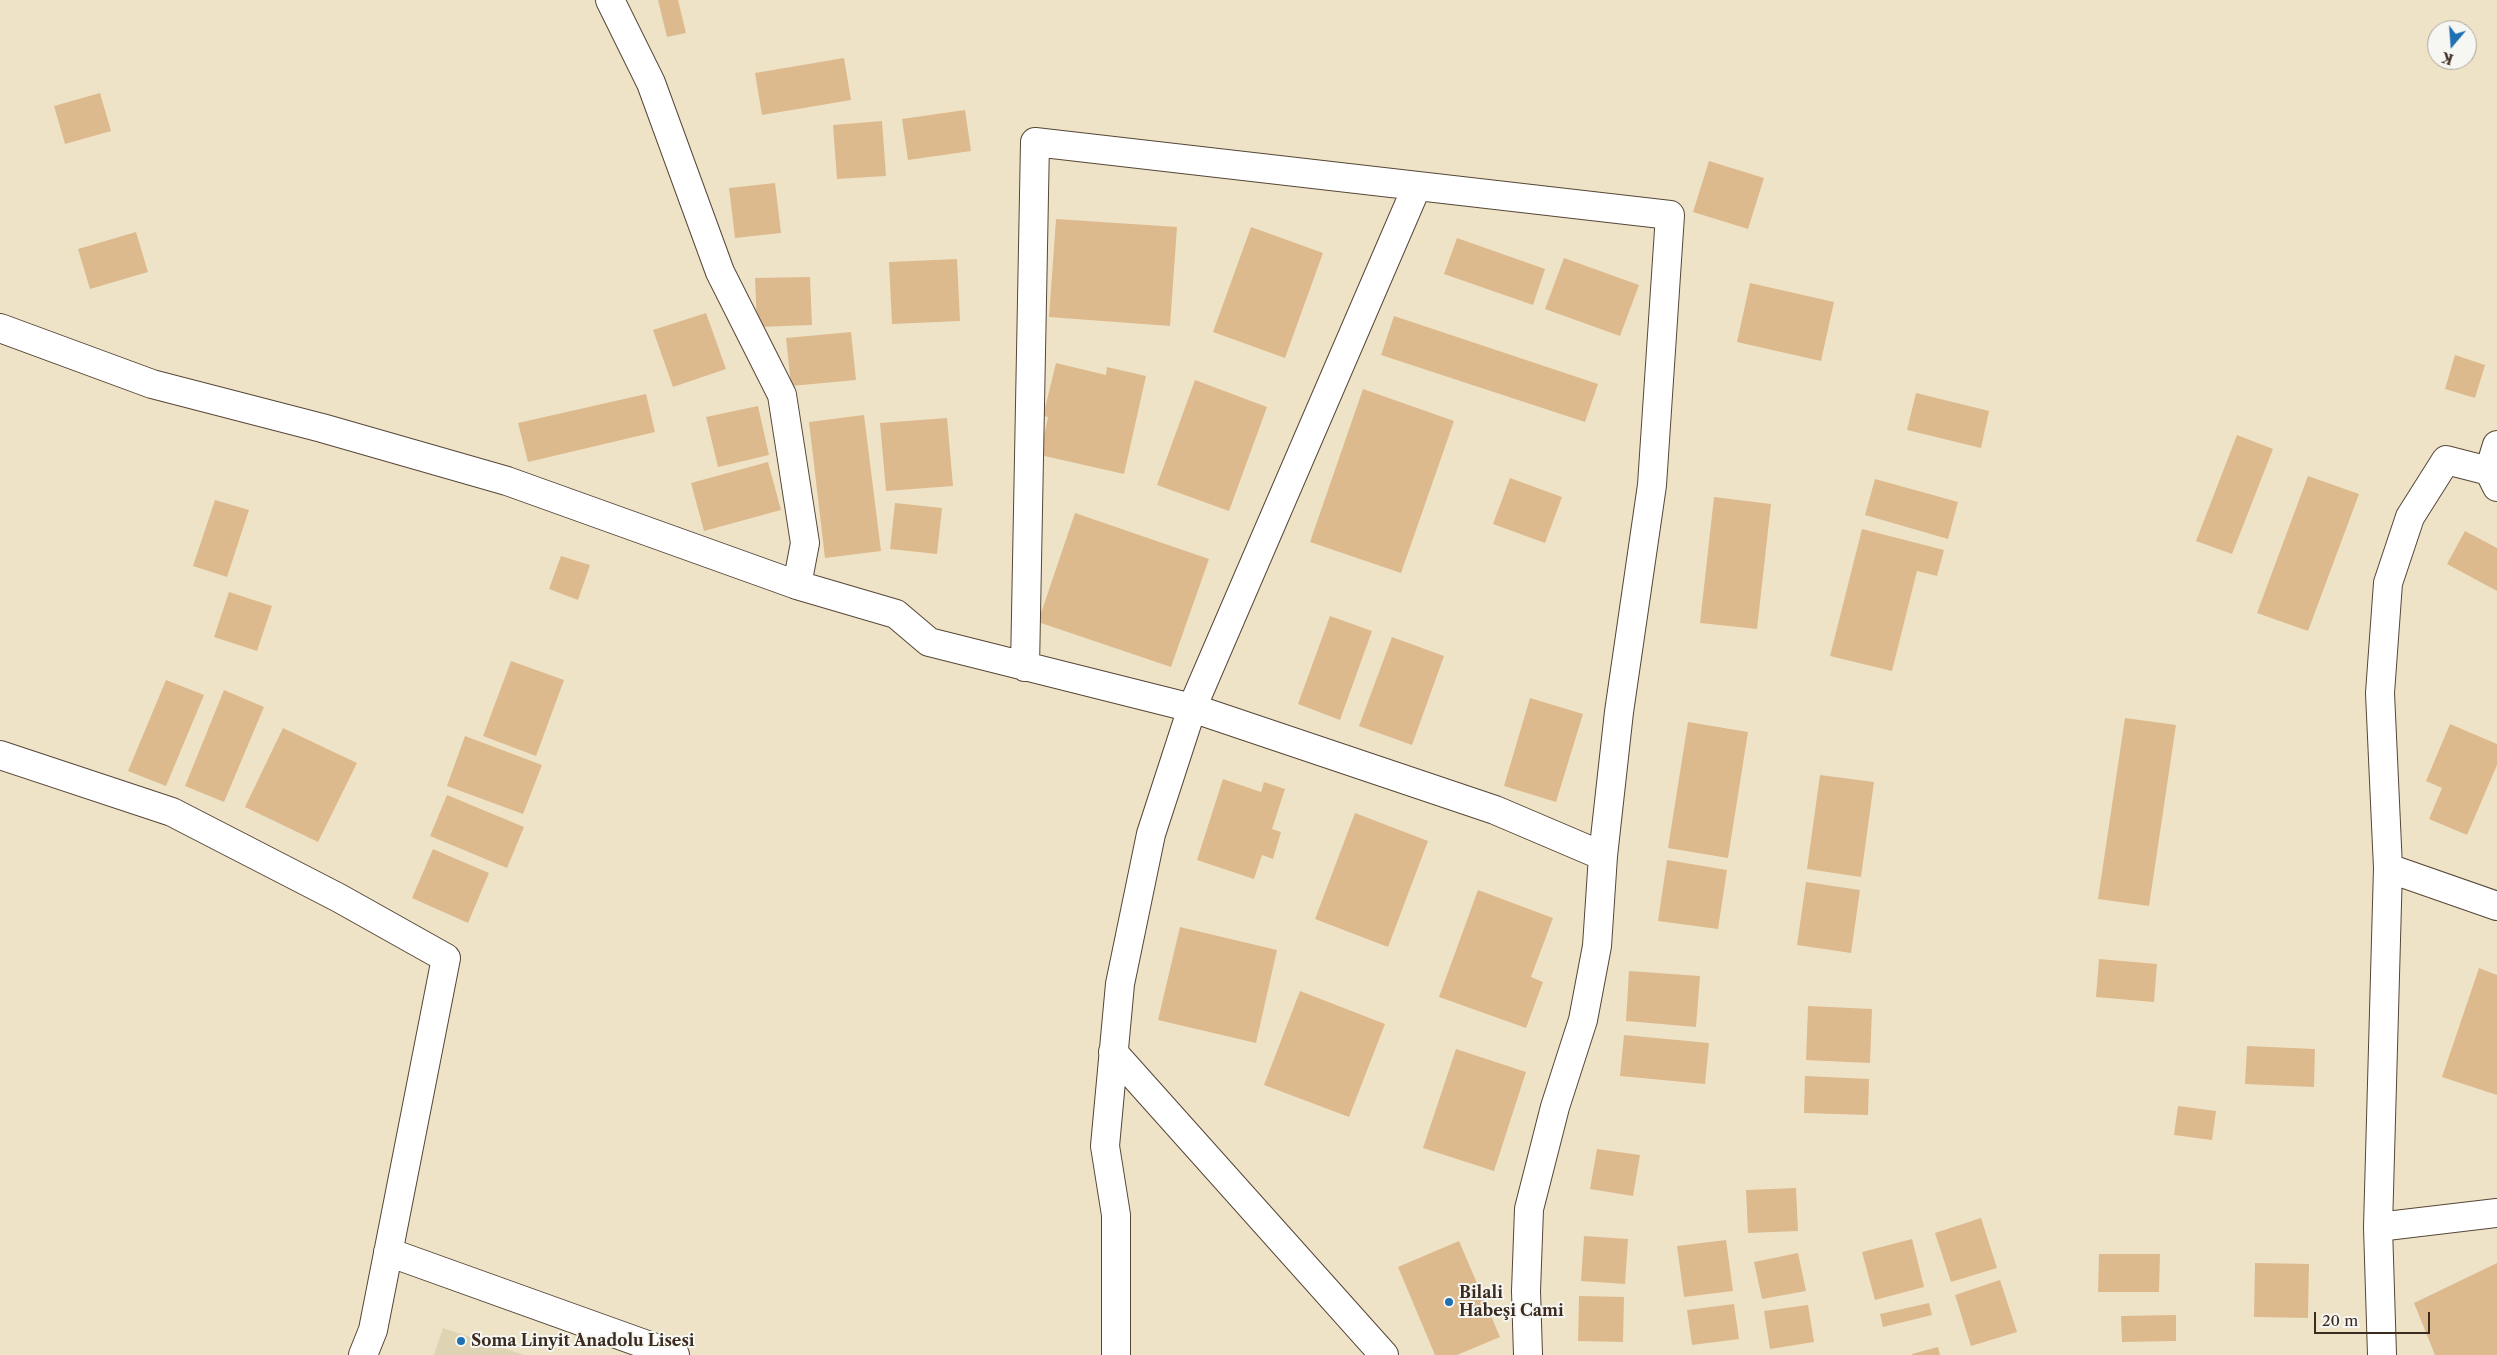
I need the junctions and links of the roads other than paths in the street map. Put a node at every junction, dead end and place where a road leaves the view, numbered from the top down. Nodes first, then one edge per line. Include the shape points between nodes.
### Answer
1 (610, 0) edge
2 (1417, 186) junction
3 (0, 328) edge
4 (2497, 446) edge
5 (2493, 479) edge
6 (797, 584) junction
7 (1025, 667) junction
8 (1192, 708) junction
9 (0, 756) edge
10 (1603, 856) junction
11 (2388, 868) junction
12 (2497, 906) edge
13 (1113, 1052) junction
14 (2497, 1212) edge
15 (2378, 1227) junction
16 (388, 1252) junction
17 (363, 1355) edge
18 (675, 1355) edge
19 (1116, 1355) edge
20 (1384, 1355) edge
21 (1528, 1355) edge
22 (2382, 1355) edge

1 - 6 street via 651,83 720,272 782,395 804,543
2 - 7 street via 1035,142
2 - 8 street
2 - 10 street via 1670,215 1652,485 1619,712
3 - 6 street via 152,384 507,481
4 - 5 street
5 - 11 street via 2446,460 2410,517 2388,583 2380,693
6 - 7 street via 896,614 929,642
7 - 8 street
8 - 10 street via 1494,810
8 - 13 street via 1151,834 1120,984
9 - 16 street via 172,812 339,898 446,958
10 - 21 street via 1598,946 1583,1020 1555,1107 1529,1209
11 - 12 street
11 - 15 street
13 - 19 street via 1105,1146 1116,1215
13 - 20 street
14 - 15 street
15 - 22 street
16 - 17 street via 373,1330
16 - 18 street

